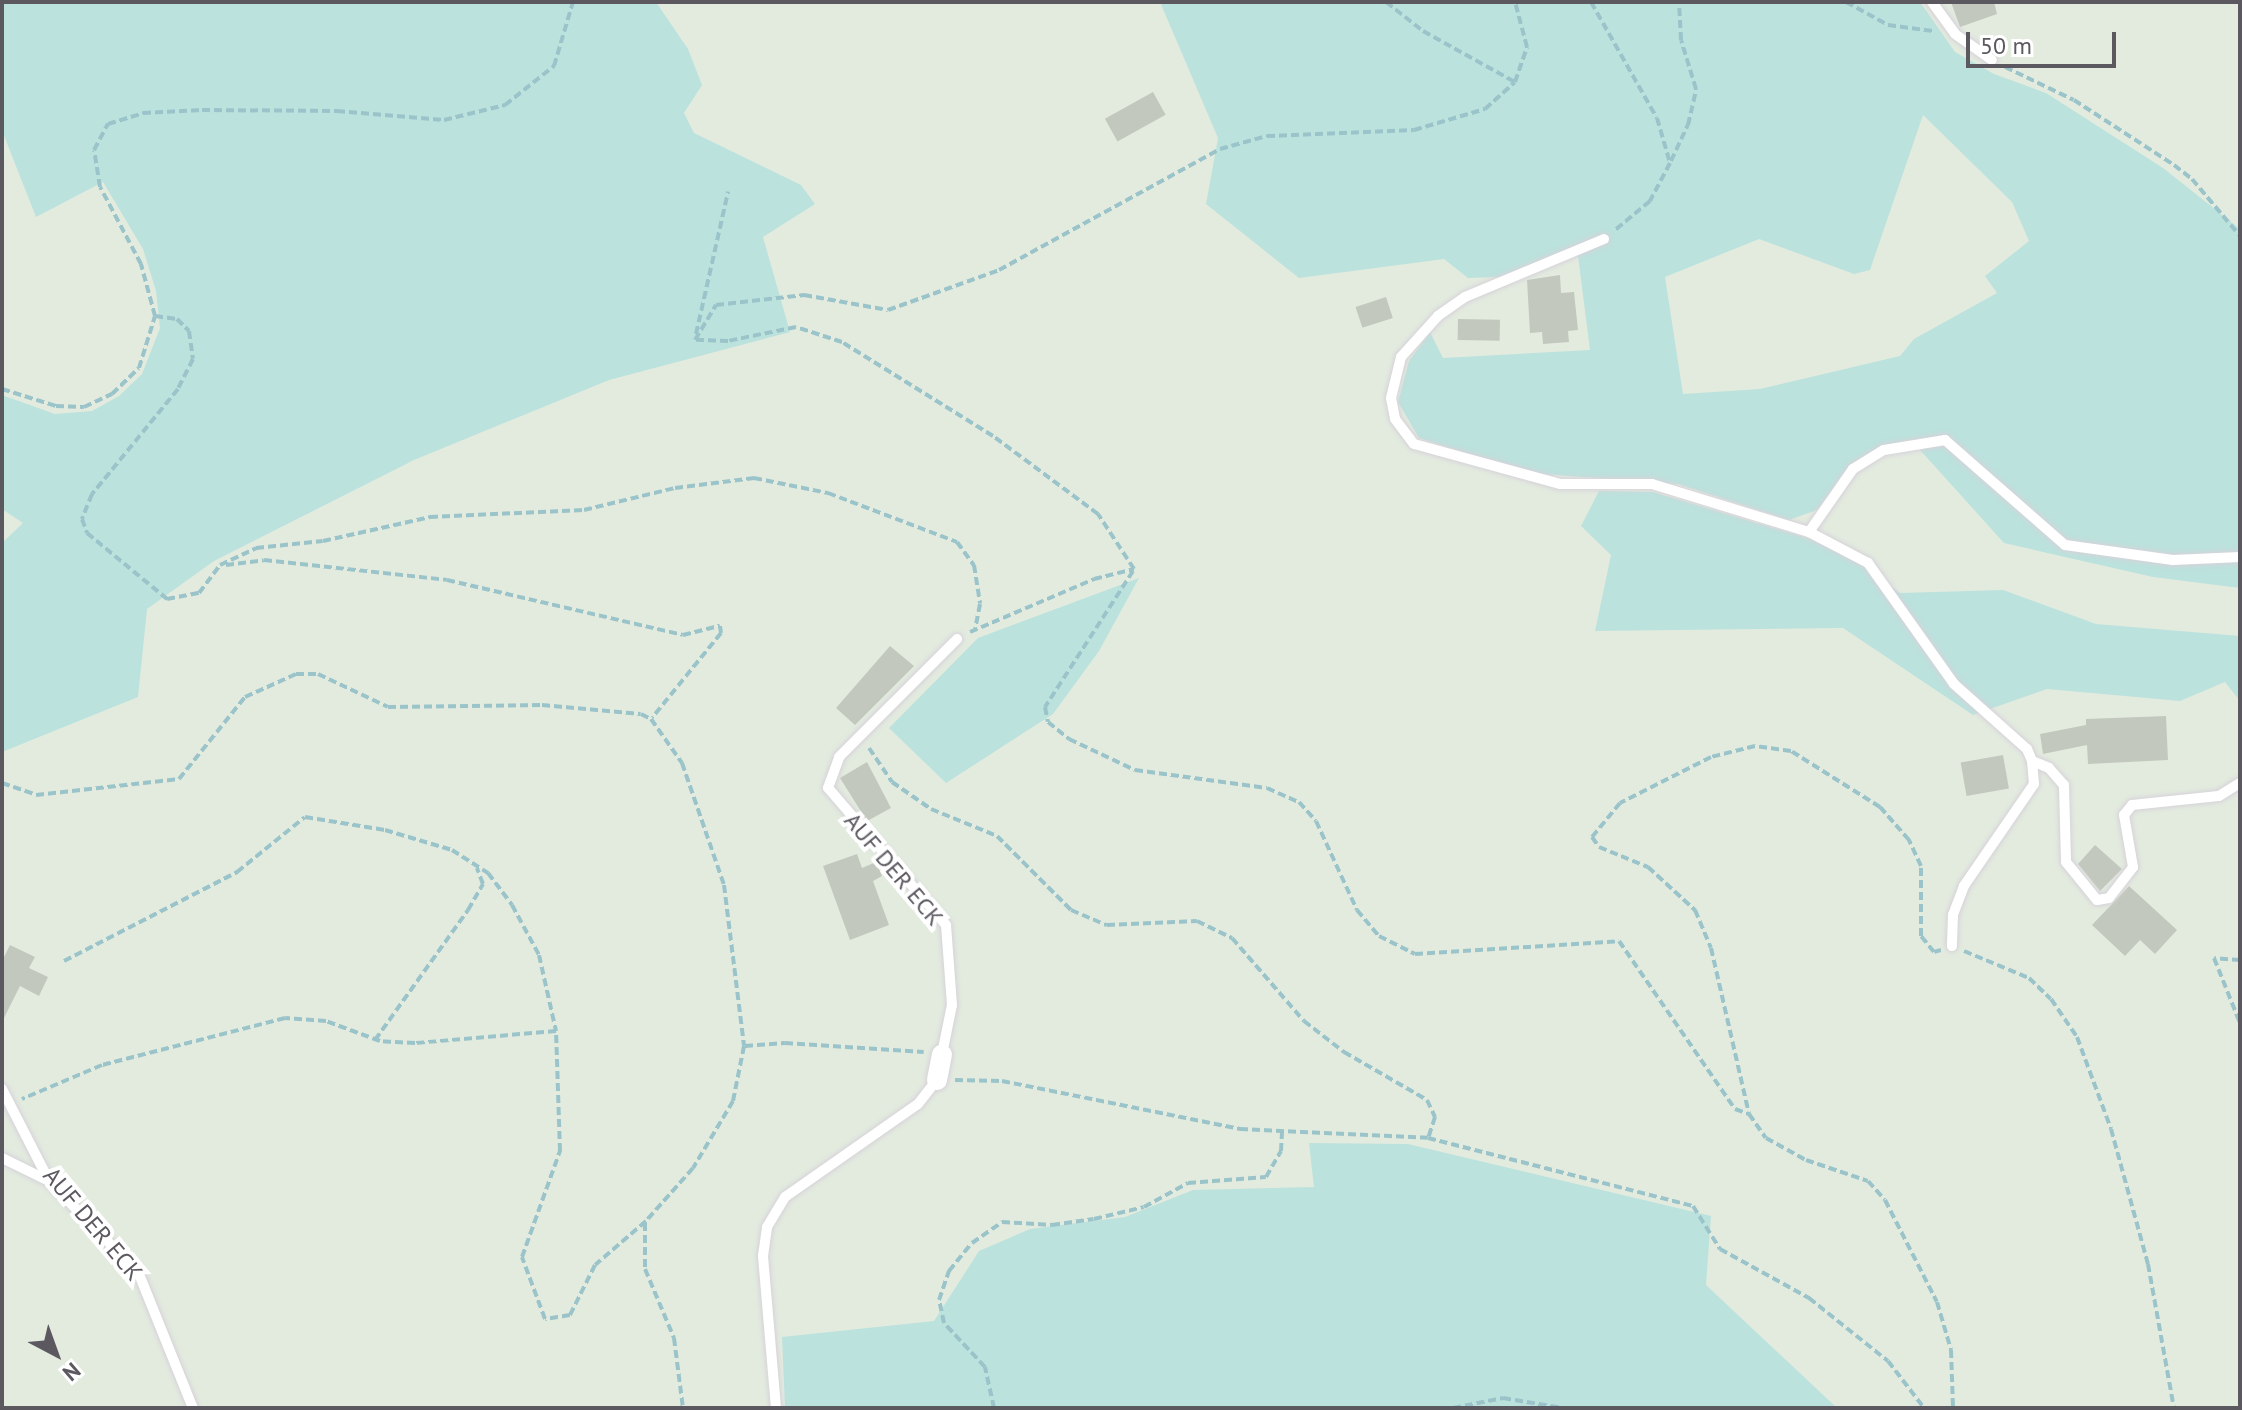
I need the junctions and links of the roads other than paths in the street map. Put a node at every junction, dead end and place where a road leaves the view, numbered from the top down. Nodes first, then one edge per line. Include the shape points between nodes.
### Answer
1 (1932, 2) edge
2 (1992, 60) road end
3 (1604, 239) road end
4 (1809, 532) junction
5 (2240, 557) edge
6 (957, 639) road end
7 (2032, 761) junction
8 (2240, 783) edge
9 (1952, 946) road end
10 (942, 1054) joint
11 (937, 1080) joint
12 (2, 1089) edge
13 (7, 1106) edge
14 (2, 1158) edge
15 (49, 1181) junction
16 (193, 1408) edge
17 (776, 1408) edge

1 - 2 lane via 1955,34
3 - 4 lane via 1465,297 1438,316 1401,357 1391,398 1395,419 1414,444 1528,477 1560,484 1652,484
4 - 5 lane via 1853,469 1884,450 1945,440 2065,545 2173,560
4 - 7 lane via 1868,563 1954,684 2027,749
6 - 10 lane, AUF DER ECK via 839,757 829,773 828,788 946,925 952,1005
7 - 8 lane via 2049,768 2064,785 2066,862 2097,900 2109,898 2133,867 2124,815 2132,805 2219,796
7 - 9 lane via 2034,784 1964,886 1953,915
10 - 11 street, AUF DER ECK
11 - 17 lane via 918,1104 785,1197 767,1227 763,1256
12 - 13 lane, AUF DER ECK
13 - 15 lane, AUF DER ECK
14 - 15 lane
15 - 16 lane, AUF DER ECK via 139,1274

